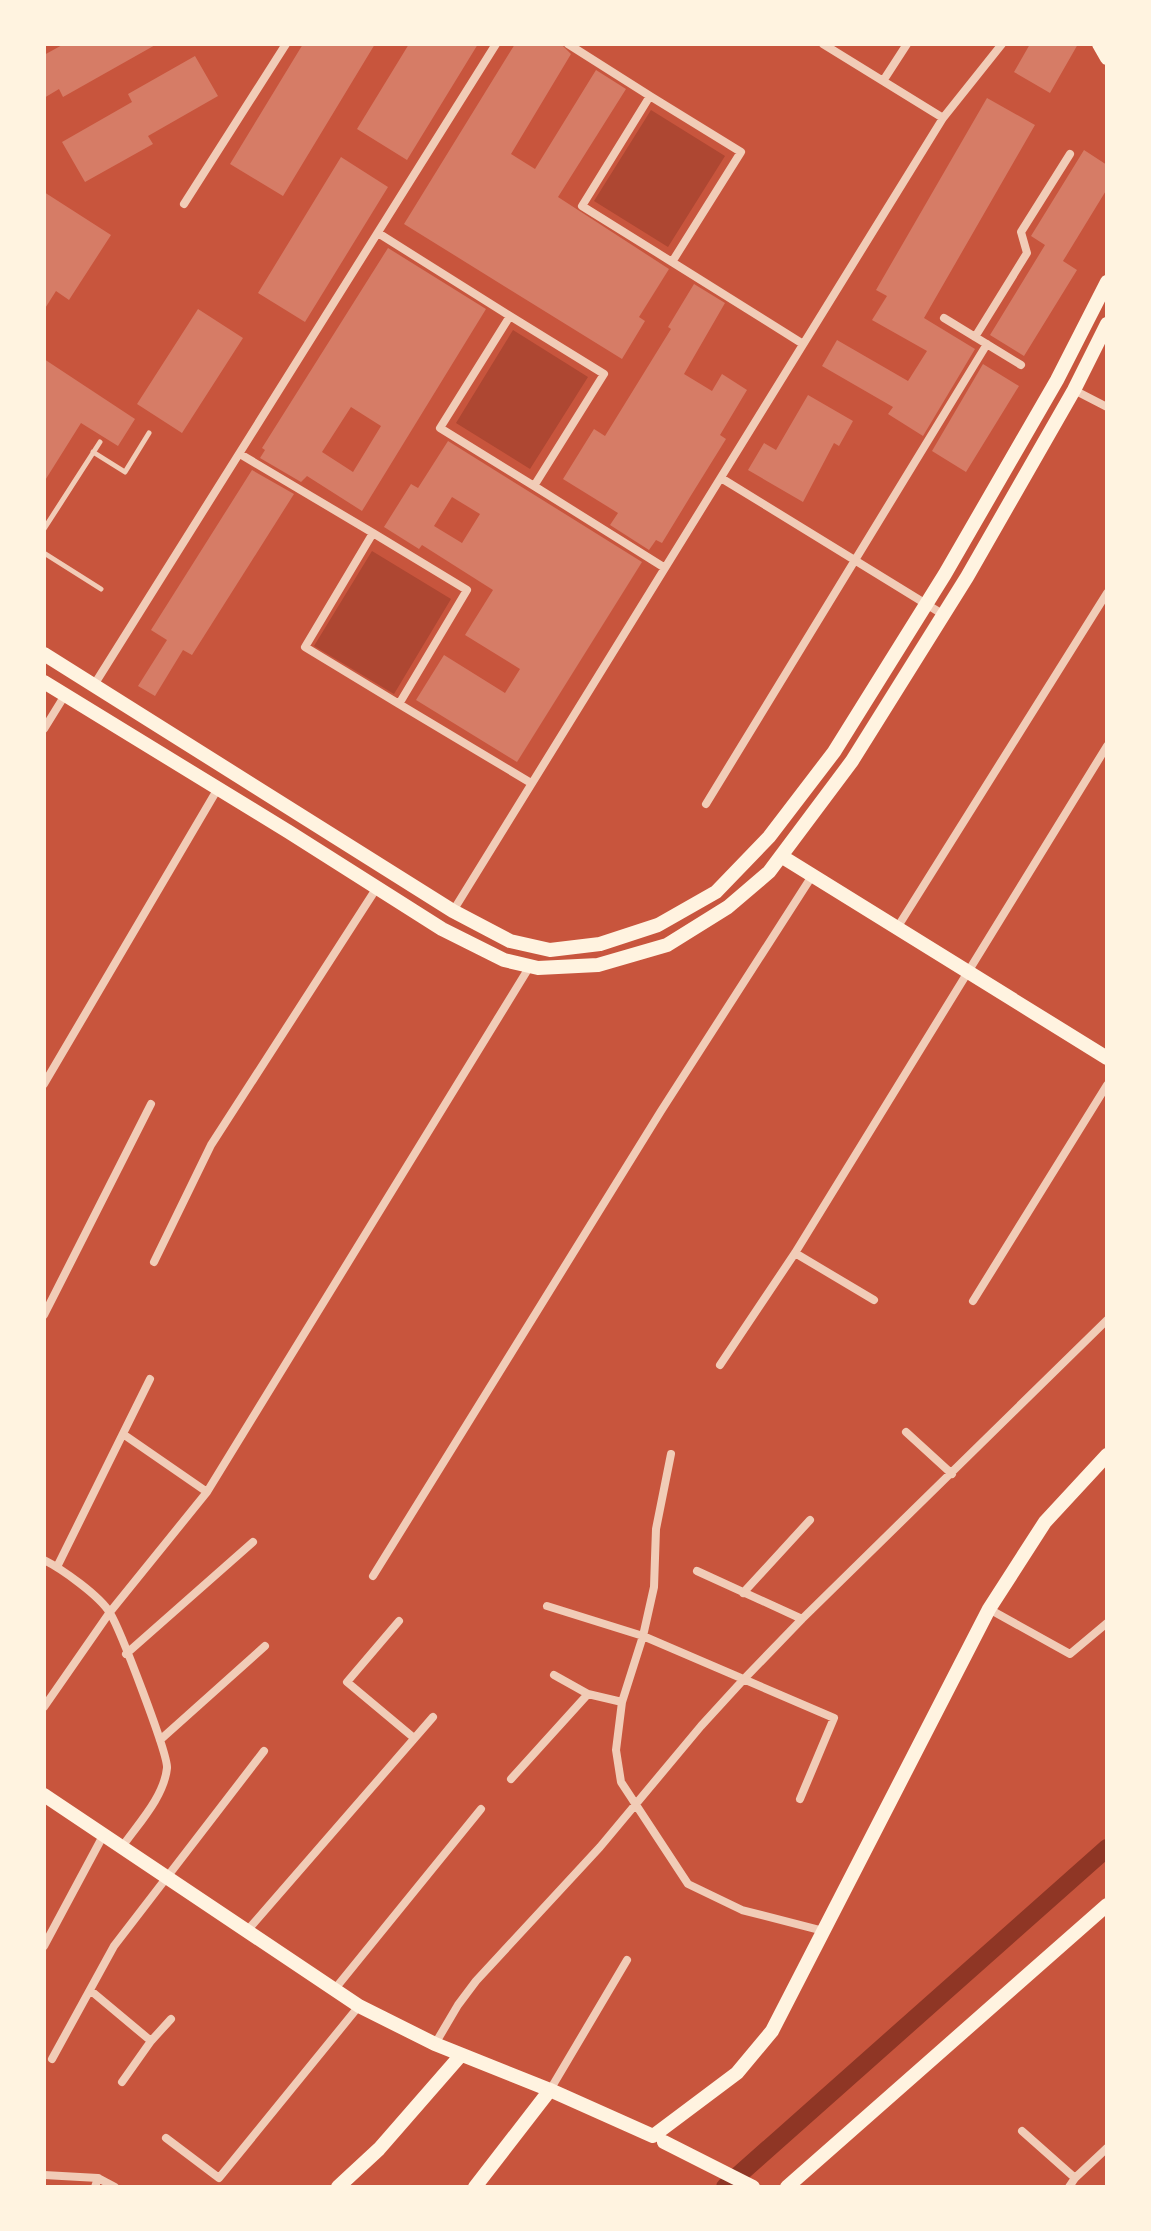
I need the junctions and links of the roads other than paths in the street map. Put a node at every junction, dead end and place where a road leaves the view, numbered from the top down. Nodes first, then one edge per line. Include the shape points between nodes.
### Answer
1 (286, 44) edge
2 (496, 44) edge
3 (568, 44) edge
4 (823, 44) edge
5 (907, 44) edge
6 (1002, 44) edge
7 (1099, 44) edge
8 (1107, 58) edge
9 (883, 81) junction
10 (650, 96) junction
11 (943, 118) junction
12 (1070, 154) dead end
13 (184, 204) dead end
14 (378, 233) junction
15 (672, 262) junction
16 (1107, 282) edge
17 (510, 316) junction
18 (944, 318) dead end
19 (1107, 324) edge
20 (975, 337) junction
21 (803, 344) junction
22 (987, 344) junction
23 (1021, 365) dead end
24 (1074, 390) junction
25 (1107, 407) edge
26 (149, 433) dead end
27 (100, 442) dead end
28 (93, 452) junction
29 (240, 454) junction
30 (721, 478) junction
31 (534, 486) junction
32 (44, 529) edge
33 (373, 533) junction
34 (44, 553) edge
35 (855, 561) junction
36 (665, 568) junction
37 (101, 589) dead end
38 (1107, 593) edge
39 (926, 606) junction
40 (944, 615) junction
41 (44, 654) edge
42 (44, 682) edge
43 (94, 685) junction
44 (65, 695) junction
45 (399, 704) junction
46 (44, 729) edge
47 (1107, 746) edge
48 (531, 783) junction
49 (217, 790) junction
50 (706, 804) dead end
51 (781, 856) junction
52 (812, 876) junction
53 (376, 889) junction
54 (453, 911) junction
55 (897, 928) junction
56 (530, 966) junction
57 (968, 970) junction
58 (1107, 1058) edge
59 (44, 1084) edge
60 (1107, 1085) edge
61 (151, 1104) dead end
62 (795, 1253) junction
63 (154, 1262) dead end
64 (874, 1300) dead end
65 (973, 1301) dead end
66 (44, 1315) edge
67 (1107, 1320) edge
68 (720, 1365) dead end
69 (150, 1379) dead end
70 (906, 1432) dead end
71 (123, 1434) junction
72 (671, 1454) dead end
73 (1107, 1455) edge
74 (952, 1474) junction
75 (207, 1492) junction
76 (810, 1520) dead end
77 (253, 1542) dead end
78 (44, 1560) edge
79 (57, 1567) junction
80 (697, 1571) dead end
81 (373, 1576) dead end
82 (743, 1593) junction
83 (547, 1606) dead end
84 (989, 1609) junction
85 (110, 1612) junction
86 (802, 1619) junction
87 (399, 1621) dead end
88 (1107, 1623) edge
89 (643, 1636) junction
90 (265, 1646) dead end
91 (126, 1654) junction
92 (554, 1675) dead end
93 (744, 1679) junction
94 (588, 1694) junction
95 (622, 1702) junction
96 (44, 1707) edge
97 (433, 1717) dead end
98 (414, 1738) junction
99 (160, 1740) junction
100 (264, 1751) dead end
101 (511, 1779) dead end
102 (44, 1795) edge
103 (800, 1799) dead end
104 (635, 1805) junction
105 (481, 1809) dead end
106 (104, 1834) junction
107 (122, 1847) junction
108 (166, 1877) junction
109 (1107, 1905) edge
110 (824, 1931) junction
111 (246, 1932) junction
112 (44, 1946) edge
113 (627, 1960) dead end
114 (90, 1990) junction
115 (333, 1991) junction
116 (359, 2006) junction
117 (171, 2019) dead end
118 (151, 2041) junction
119 (435, 2044) junction
120 (461, 2055) junction
121 (52, 2059) dead end
122 (122, 2082) dead end
123 (550, 2090) junction
124 (1022, 2131) dead end
125 (166, 2138) dead end
126 (658, 2139) junction
127 (1107, 2148) edge
128 (44, 2175) edge
129 (1075, 2178) junction
130 (96, 2182) edge
131 (115, 2187) edge
132 (338, 2187) edge
133 (475, 2187) edge
134 (752, 2187) edge
135 (787, 2187) edge
136 (1069, 2187) edge

1 - 13 street
2 - 14 street
3 - 10 street
4 - 9 street
5 - 9 street
6 - 11 street
7 - 8 main road
9 - 11 street
10 - 15 street via 582,206
10 - 15 street via 741,152
11 - 21 street
12 - 20 street via 1021,232 1027,253
14 - 17 street
14 - 29 street
15 - 21 street
16 - 39 main road via 1057,380
17 - 31 street via 604,374
17 - 31 street via 440,428
18 - 20 street
19 - 24 main road
20 - 22 street
21 - 30 street
22 - 23 street
22 - 35 street
24 - 25 street
24 - 40 main road
26 - 28 lane via 125,472
27 - 28 lane
28 - 32 lane
29 - 33 street
29 - 43 street
30 - 35 street
30 - 36 street
31 - 36 street
33 - 45 street via 305,647
33 - 45 street via 467,590
34 - 37 lane
35 - 39 street
35 - 50 street
36 - 48 street
38 - 55 street
39 - 40 street
39 - 54 main road via 834,752 769,837 716,892 658,925 600,944 550,950 510,941
40 - 51 main road via 852,761
41 - 43 main road
42 - 44 main road
43 - 54 main road
44 - 46 street
44 - 49 main road
45 - 48 street
47 - 57 street
48 - 54 street
49 - 53 main road
49 - 59 street
51 - 52 main road
51 - 56 main road via 728,907 667,945 598,965
52 - 55 main road
52 - 81 street
53 - 56 main road via 442,929 504,960
53 - 63 street via 211,1145
55 - 57 main road
56 - 75 street
57 - 58 main road
57 - 62 street
60 - 65 street
61 - 66 street
62 - 64 street
62 - 68 street
67 - 74 street
69 - 71 street
70 - 74 street
71 - 75 street
71 - 79 street
72 - 89 street
73 - 84 main road via 1045,1522
74 - 86 street
75 - 85 street
76 - 82 street
77 - 91 street
78 - 79 street
79 - 85 street
80 - 82 street
82 - 86 street
83 - 89 street
84 - 88 street via 1070,1654
84 - 110 main road
85 - 91 street
85 - 96 street
86 - 93 street
87 - 98 street via 347,1682
89 - 93 street
89 - 95 street
90 - 99 street
91 - 99 street
92 - 94 street
93 - 103 street via 834,1718
93 - 104 street
94 - 95 street
94 - 101 street
95 - 104 street via 616,1750 621,1782
97 - 98 street
98 - 111 street
99 - 107 street via 167,1766 161,1788
100 - 108 street
102 - 106 main road
104 - 110 street via 688,1884 742,1910
104 - 119 street via 476,1981
105 - 115 street
106 - 107 main road
106 - 112 street
107 - 108 main road
108 - 111 main road
108 - 114 street via 114,1946
109 - 135 main road
110 - 126 main road via 772,2031 737,2073
111 - 115 main road
113 - 123 street
114 - 118 street
114 - 121 street
115 - 116 main road
116 - 119 main road
116 - 125 street via 219,2178
117 - 118 street
118 - 122 street
119 - 120 main road
120 - 123 main road
120 - 132 main road via 379,2149
123 - 126 main road
123 - 133 main road
124 - 129 street
126 - 134 main road
127 - 129 street
128 - 130 street
129 - 136 street
130 - 131 street

